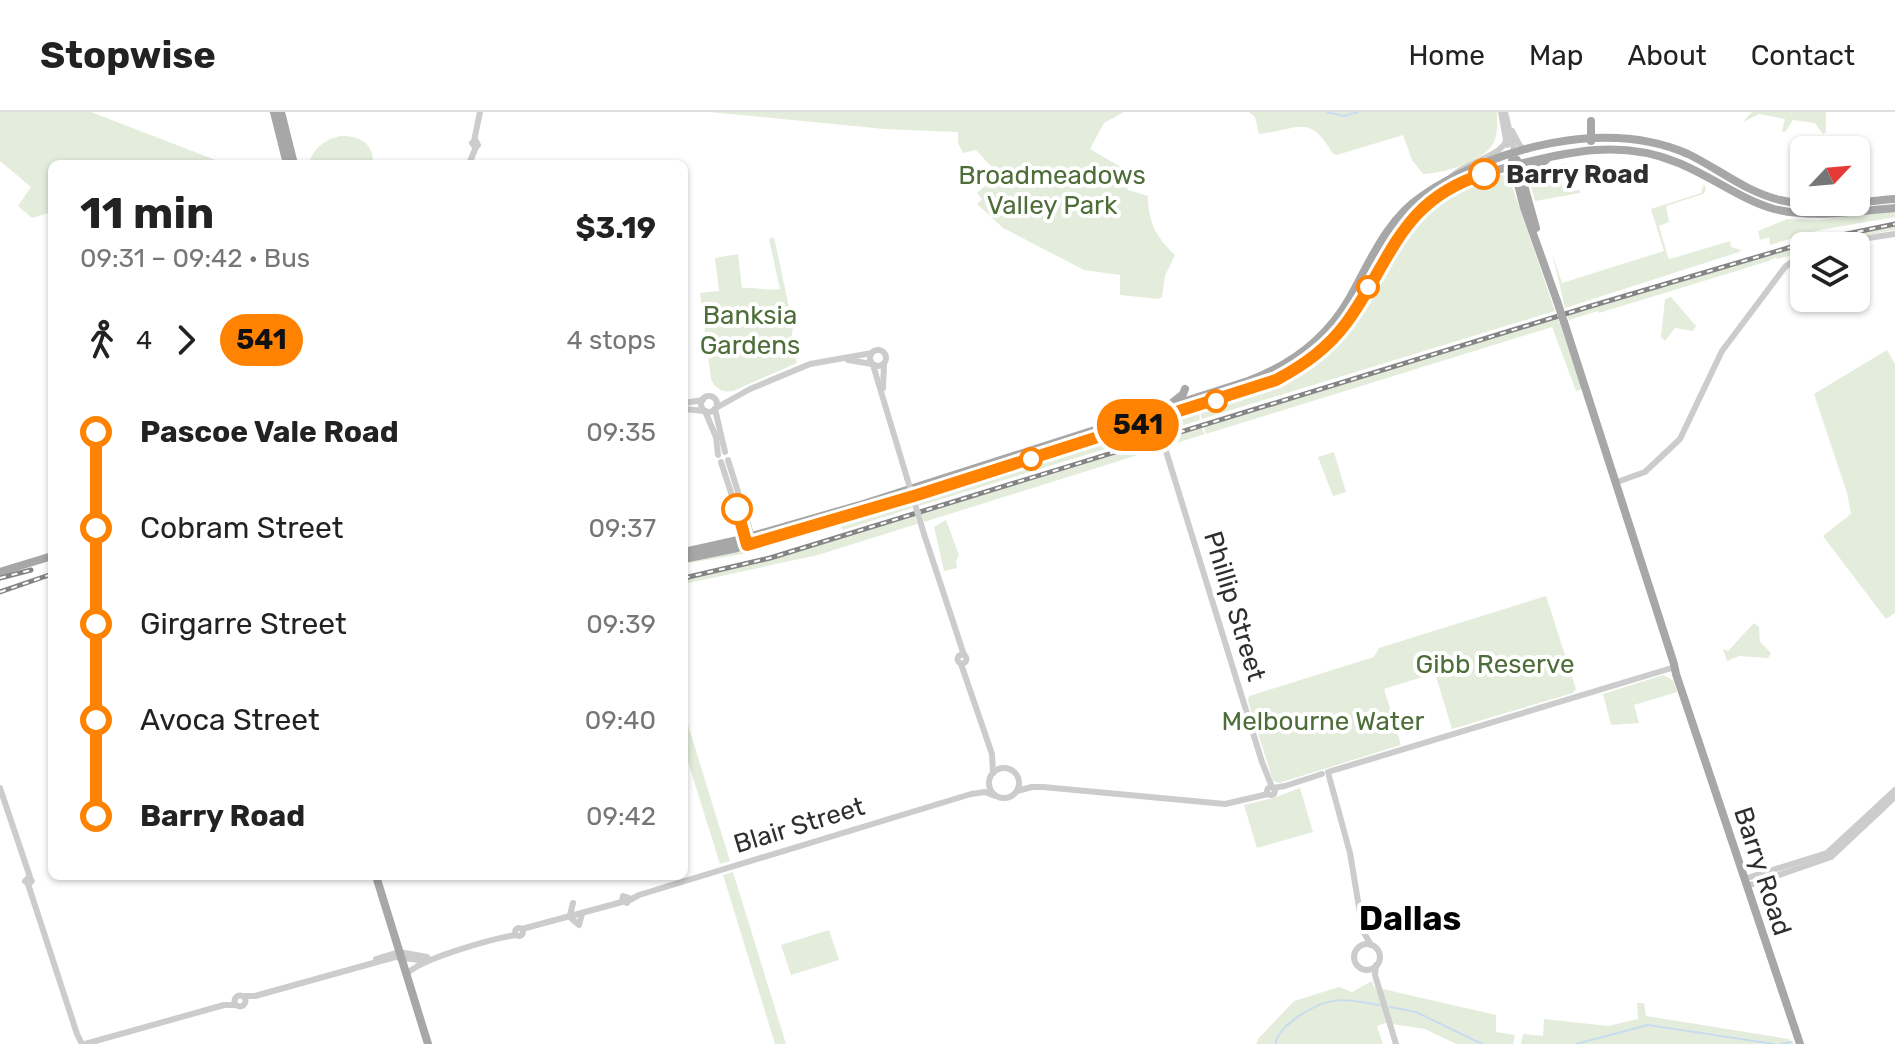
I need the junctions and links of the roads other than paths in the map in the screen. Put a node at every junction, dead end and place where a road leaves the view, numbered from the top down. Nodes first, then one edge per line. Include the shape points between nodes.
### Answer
1 (274, 112) edge
2 (281, 112) edge
3 (480, 112) edge
4 (1503, 112) edge
5 (1590, 117) edge
6 (1507, 121) junction
7 (1594, 137) junction
8 (1577, 139) junction
9 (1506, 141) junction
10 (1529, 150) junction
11 (1646, 150) junction
12 (1583, 151) junction
13 (1513, 155) junction
14 (1553, 155) junction
15 (286, 160) edge
16 (293, 160) edge
17 (470, 160) edge
18 (1704, 160) junction
19 (1516, 165) junction
20 (1499, 170) junction
21 (1449, 178) junction
22 (1711, 179) junction
23 (1524, 180) junction
24 (1895, 199) edge
25 (1524, 208) junction
26 (1895, 208) edge
27 (1895, 234) edge
28 (1870, 238) edge
29 (1790, 263) edge
30 (1545, 264) junction
31 (872, 353) junction
32 (841, 359) junction
33 (873, 364) junction
34 (884, 364) junction
35 (1207, 386) dead end
36 (750, 389) junction
37 (1185, 389) dead end
38 (1200, 397) junction
39 (715, 399) junction
40 (703, 400) junction
41 (688, 405) edge
42 (885, 405) junction
43 (688, 407) edge
44 (1166, 407) junction
45 (716, 408) junction
46 (705, 411) junction
47 (1165, 448) dead end
48 (722, 453) junction
49 (988, 472) junction
50 (944, 478) junction
51 (1617, 482) junction
52 (819, 516) junction
53 (830, 521) junction
54 (749, 541) junction
55 (688, 551) edge
56 (48, 557) edge
57 (688, 558) edge
58 (0, 572) edge
59 (1675, 667) junction
60 (992, 754) junction
61 (1006, 768) junction
62 (991, 775) junction
63 (1326, 775) junction
64 (1018, 778) junction
65 (1043, 787) junction
66 (0, 788) edge
67 (1270, 790) junction
68 (1895, 790) edge
69 (1017, 791) junction
70 (971, 794) junction
71 (995, 796) junction
72 (1895, 797) edge
73 (1841, 845) junction
74 (377, 880) edge
75 (1746, 883) junction
76 (581, 913) junction
77 (567, 917) junction
78 (1363, 931) junction
79 (1371, 945) junction
80 (1359, 946) junction
81 (400, 954) junction
82 (443, 955) junction
83 (427, 961) junction
84 (1376, 965) junction
85 (1365, 969) junction
86 (406, 975) junction
87 (1377, 985) junction
88 (82, 1043) edge
89 (95, 1043) edge
90 (428, 1044) edge
91 (1396, 1044) edge
92 (1800, 1044) edge

1 - 15 main road
2 - 16 main road
3 - 17 street
4 - 6 street, Barry Road
4 - 9 street, Barry Road
5 - 7 main road
5 - 8 main road via 1587,131
6 - 10 street via 1520,146
6 - 13 street, Barry Road
7 - 8 main road
7 - 11 main road via 1626,138
7 - 12 main road
8 - 10 main road
9 - 13 street, Barry Road
9 - 21 street via 1496,153
10 - 13 main road
11 - 12 main road
11 - 18 main road
11 - 22 main road
12 - 14 main road
13 - 19 main road, Barry Road
13 - 21 main road
14 - 19 main road
14 - 23 main road via 1528,171
18 - 22 main road via 1701,169
18 - 24 main road via 1748,188 1791,202 1834,205
19 - 20 main road
19 - 23 main road, Barry Road
19 - 25 main road, Barry Road
20 - 25 main road via 1510,178
20 - 49 main road via 1453,187 1421,210 1395,241 1346,324 1295,370 1255,388
21 - 38 main road via 1412,203 1394,223 1341,312 1307,349 1264,376
22 - 26 main road via 1750,200 1792,212
23 - 30 main road, Barry Road
25 - 30 main road, Barry Road
27 - 28 street
29 - 51 street via 1722,351 1680,439 1648,470
30 - 51 main road, Barry Road, bridge
31 - 32 street
31 - 33 street
31 - 34 street via 883,352
32 - 33 street
32 - 36 street via 810,364
33 - 34 street
33 - 42 street
34 - 42 street
35 - 38 main road
36 - 39 street
36 - 45 street
37 - 44 main road
38 - 44 main road
39 - 40 street
39 - 45 street
40 - 41 street
40 - 46 street
42 - 60 street, bridge
43 - 46 street
44 - 50 main road
45 - 46 street
45 - 48 street
46 - 48 street
47 - 67 street, Phillip Street
48 - 54 street
49 - 50 main road via 985,468
49 - 53 main road
50 - 52 main road
51 - 59 main road, Barry Road
52 - 53 main road
52 - 54 main road
53 - 54 main road
54 - 55 main road
54 - 57 main road
56 - 58 main road
59 - 63 street
59 - 75 main road, Barry Road
60 - 61 street
60 - 62 street
61 - 62 street
61 - 64 street
62 - 70 street, Blair Street
62 - 71 street via 989,787
63 - 67 street
63 - 78 street via 1348,846
64 - 65 street
64 - 69 street
65 - 67 street via 1218,802
65 - 69 street
66 - 88 street
68 - 73 street
69 - 71 street via 1005,799
70 - 71 street, Blair Street
70 - 76 street, Blair Street
72 - 73 street
73 - 75 street via 1828,859
74 - 81 main road
75 - 92 main road, Barry Road
76 - 77 street, Blair Street
76 - 77 street via 573,903
77 - 82 street, Blair Street
78 - 79 street
78 - 80 street
79 - 80 street
79 - 84 street via 1379,955
80 - 85 street via 1355,961
81 - 82 street, Blair Street
81 - 83 street
81 - 86 main road
81 - 89 street via 255,996 241,1006 224,1005
82 - 83 street, Blair Street
83 - 86 street, Blair Street
84 - 85 street
84 - 87 street
85 - 87 street
86 - 90 main road
87 - 91 street
88 - 89 street

